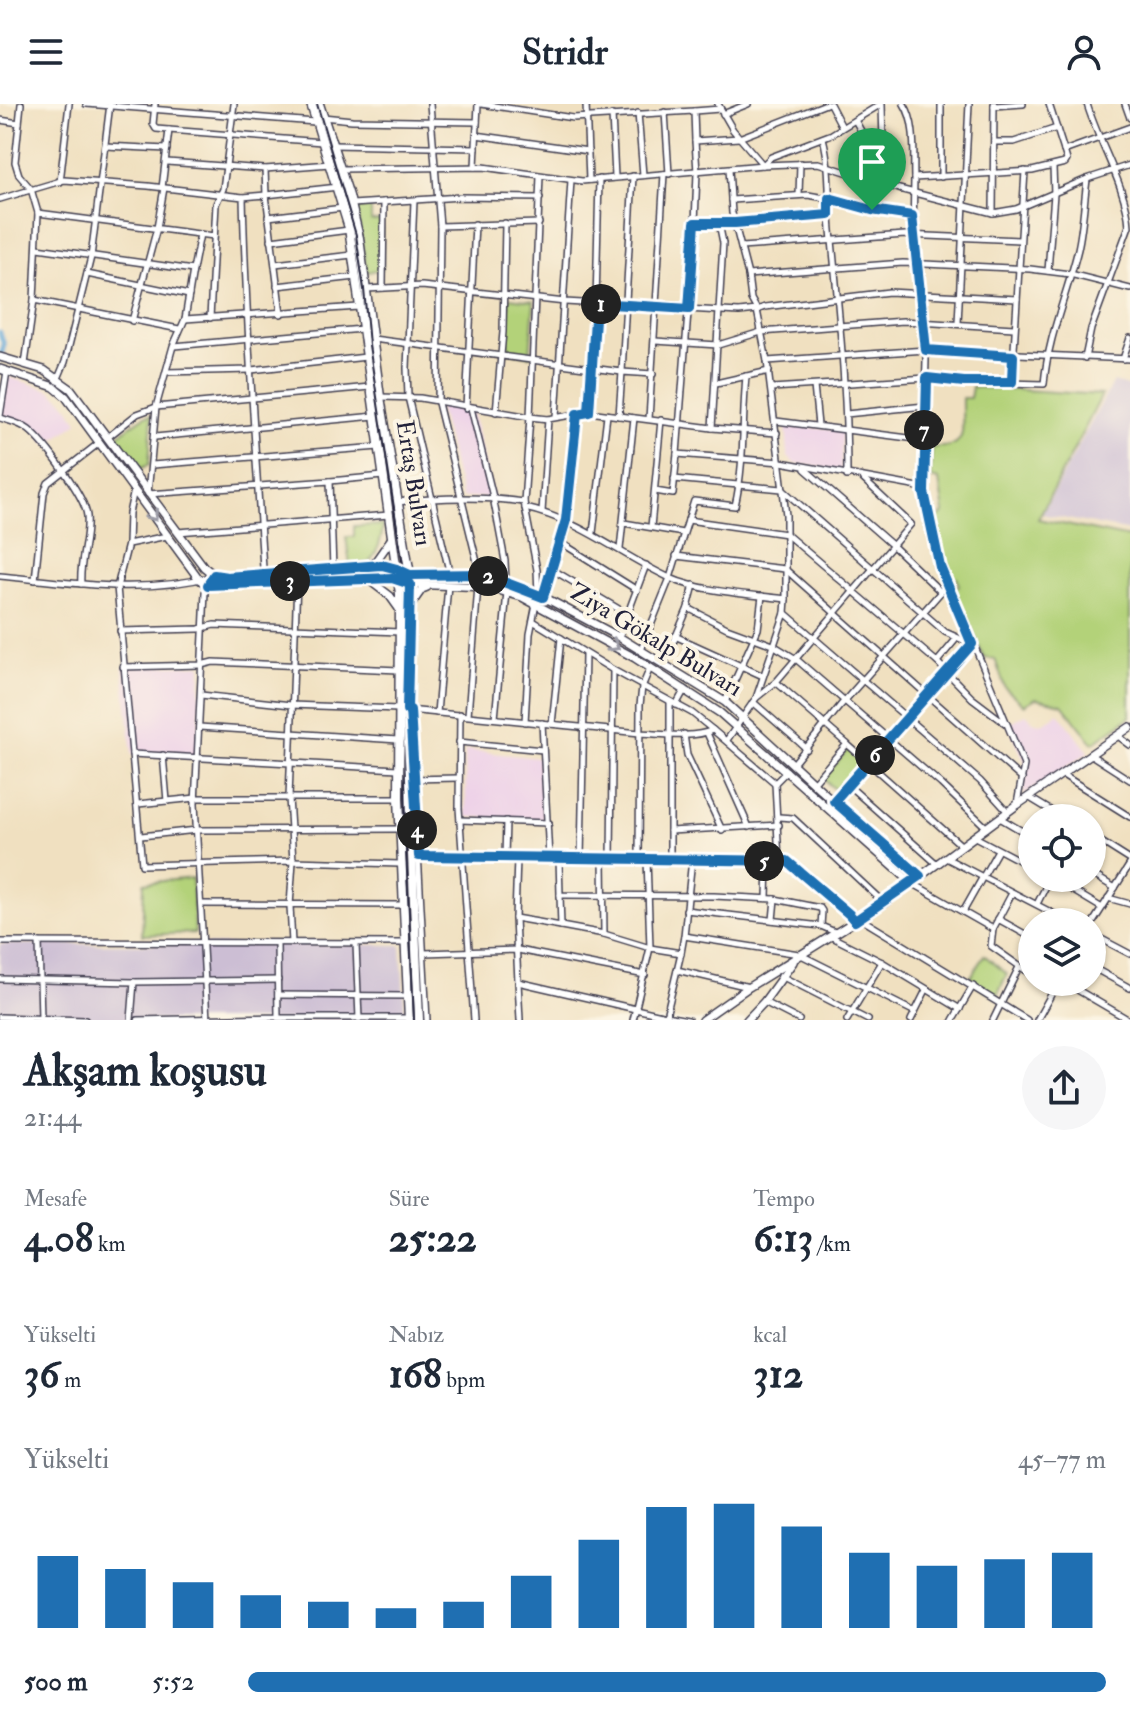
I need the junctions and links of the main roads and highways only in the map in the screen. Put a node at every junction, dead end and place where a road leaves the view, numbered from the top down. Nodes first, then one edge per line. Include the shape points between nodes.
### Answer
1 (311, 104) edge
2 (319, 104) edge
3 (320, 120) junction
4 (328, 144) junction
5 (348, 206) junction
6 (4, 358) edge
7 (3, 370) edge
8 (392, 538) junction
9 (407, 561) junction
10 (372, 566) junction
11 (397, 569) junction
12 (368, 579) junction
13 (398, 580) junction
14 (410, 580) junction
15 (430, 581) junction
16 (410, 606) junction
17 (401, 613) junction
18 (405, 709) junction
19 (1130, 727) edge
20 (790, 767) junction
21 (920, 876) junction
22 (912, 883) junction
23 (799, 954) junction
24 (412, 1019) edge
25 (702, 1020) edge
26 (747, 1020) edge

1 - 3 main road, Ertaş Bulvarı
2 - 3 main road, Ertaş Bulvarı
3 - 4 main road, Ertaş Bulvarı
4 - 5 main road, Ertaş Bulvarı
4 - 5 main road, Ertaş Bulvarı via 330,164
5 - 8 main road, Ertaş Bulvarı
5 - 9 main road, Ertaş Bulvarı via 367,289
6 - 10 main road via 58,378 71,389 214,575
7 -> 12 main road via 54,387 66,397 208,585
8 - 10 main road
8 - 11 main road, Ertaş Bulvarı
9 - 14 main road, Ertaş Bulvarı
9 - 15 main road
10 - 11 main road
11 - 13 main road, Ertaş Bulvarı
11 - 14 main road
12 - 13 main road
12 - 17 main road
13 - 14 main road
13 - 17 main road, Ertaş Bulvarı
14 - 15 main road, Ziya Gökalp Bulvarı
14 - 16 main road, Ertaş Bulvarı
15 - 16 main road
15 -> 20 main road, Ziya Gökalp Bulvarı via 507,592 536,604 685,689
15 - 20 main road, Ziya Gökalp Bulvarı via 476,574 540,595 725,702
16 - 18 main road, Ertaş Bulvarı
17 - 18 main road, Ertaş Bulvarı via 399,670
18 - 24 main road, Ertaş Bulvarı via 420,953
18 - 24 main road, Ertaş Bulvarı via 398,740 400,864
19 - 21 main road
20 - 21 main road, Ziya Gökalp Bulvarı
20 - 22 main road, Ziya Gökalp Bulvarı
21 - 22 main road
22 - 23 main road
23 - 25 main road
23 - 26 main road

